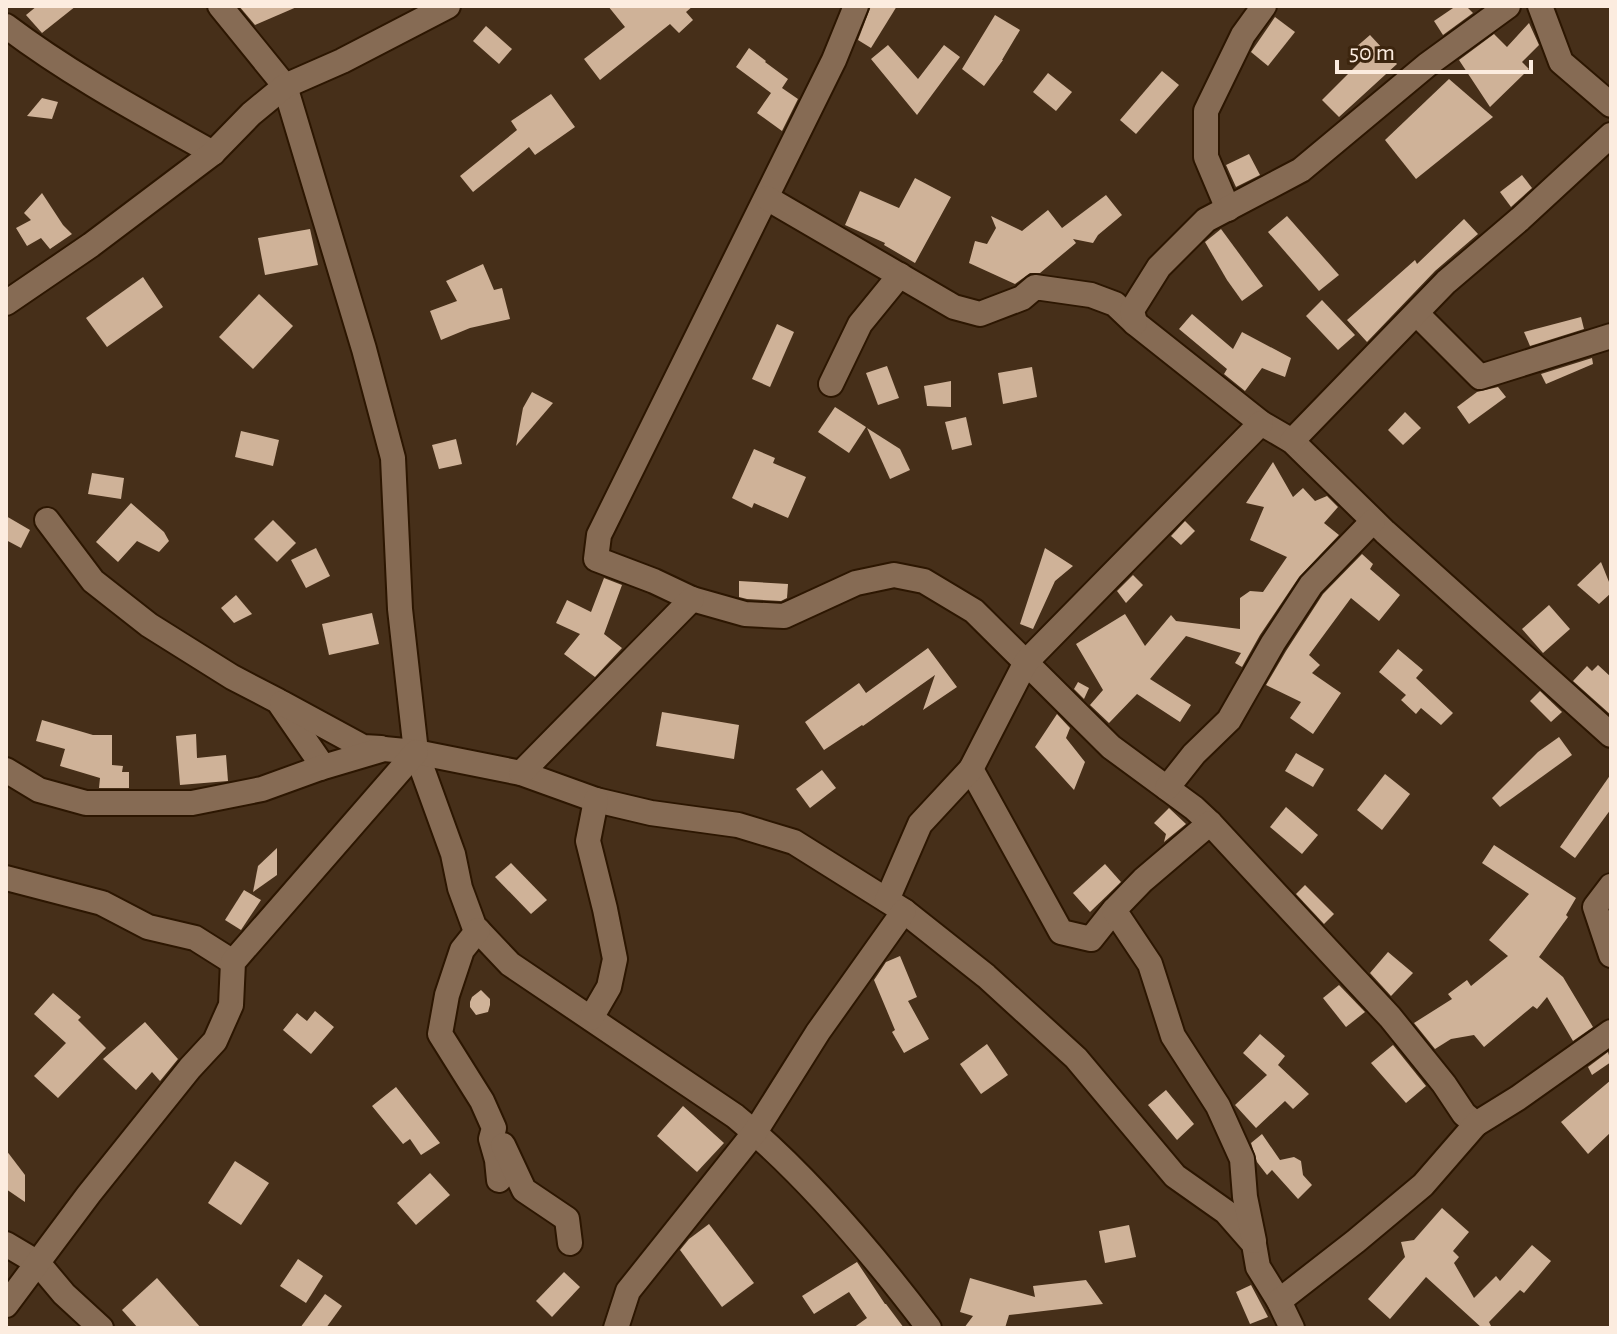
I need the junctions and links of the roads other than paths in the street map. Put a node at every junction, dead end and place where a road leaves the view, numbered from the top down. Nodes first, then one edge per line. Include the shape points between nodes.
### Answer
1 (220, 6) edge
2 (448, 6) edge
3 (856, 6) edge
4 (1264, 6) edge
5 (1508, 6) edge
6 (1540, 6) edge
7 (6, 26) edge
8 (285, 86) junction
9 (1611, 105) edge
10 (1611, 135) edge
11 (213, 153) junction
12 (767, 198) junction
13 (1228, 209) junction
14 (900, 275) junction
15 (6, 303) edge
16 (1417, 314) junction
17 (1135, 323) junction
18 (1611, 336) edge
19 (831, 384) dead end
20 (1261, 423) junction
21 (1292, 441) junction
22 (47, 520) dead end
23 (1373, 521) junction
24 (692, 599) junction
25 (1026, 662) junction
26 (278, 701) junction
27 (1611, 735) edge
28 (384, 749) junction
29 (416, 752) junction
30 (320, 768) junction
31 (971, 769) junction
32 (6, 770) edge
33 (521, 773) junction
34 (1167, 788) junction
35 (596, 800) junction
36 (1210, 823) junction
37 (6, 878) edge
38 (1611, 886) edge
39 (896, 906) junction
40 (1114, 910) junction
41 (478, 930) junction
42 (1611, 955) edge
43 (233, 962) junction
44 (591, 1018) junction
45 (1611, 1032) edge
46 (1476, 1124) junction
47 (493, 1132) junction
48 (755, 1132) junction
49 (499, 1180) dead end
50 (570, 1243) dead end
51 (6, 1244) edge
52 (1254, 1244) junction
53 (38, 1263) junction
54 (1279, 1301) junction
55 (6, 1305) edge
56 (101, 1328) edge
57 (616, 1328) edge
58 (929, 1328) edge
59 (1292, 1328) edge

1 - 8 street
2 - 8 street
3 - 12 street
4 - 13 street via 1243,35 1206,111 1206,157
5 - 13 street via 1427,65 1301,170
6 - 9 street via 1561,62
7 - 11 street via 109,94
8 - 11 street
8 - 29 street via 393,458 400,609
10 - 16 street
11 - 15 street
12 - 14 street
12 - 24 street via 599,535 596,559
13 - 17 street via 1206,220 1159,267 1132,310
14 - 17 street via 954,307 980,314 1022,298 1035,287 1091,295 1115,304
14 - 19 street via 860,324
16 - 18 street via 1480,377
16 - 21 street
17 - 20 street
20 - 21 street
20 - 25 street
21 - 23 street
22 - 26 street via 93,581 149,625
23 - 27 street
23 - 34 street via 1311,585 1229,720
24 - 25 street via 745,614 784,616 856,583 894,575 924,581 974,611
24 - 33 street
25 - 31 street
25 - 34 street via 1111,747
26 - 28 street via 363,747
26 - 30 street
28 - 29 street
28 - 30 street
29 - 33 street
29 - 41 street
29 - 43 street
30 - 32 street via 262,789 192,803 86,803 39,790
31 - 39 street via 920,824
31 - 40 street via 1061,932 1091,939
33 - 35 street
34 - 36 street
35 - 39 street via 738,825 794,842
35 - 44 street via 588,841 615,959 609,987
36 - 40 street
36 - 46 street via 1390,1017
37 - 43 street via 102,903 148,927 195,938
38 - 42 street via 1595,907
39 - 48 street
39 - 52 street via 986,976 1076,1058 1175,1176 1226,1212
40 - 52 street via 1150,964 1173,1036 1218,1106 1242,1159
41 - 44 street via 510,964
41 - 47 street via 462,950 440,1034 482,1101
43 - 53 street via 231,1005 215,1041
44 - 48 street
45 - 46 street
46 - 54 street via 1423,1185
47 - 49 street
47 - 50 street via 524,1190 567,1219
48 - 57 street via 628,1291
48 - 58 street via 832,1211
51 - 53 street
52 - 54 street via 1258,1267
53 - 55 street
53 - 56 street
54 - 59 street

